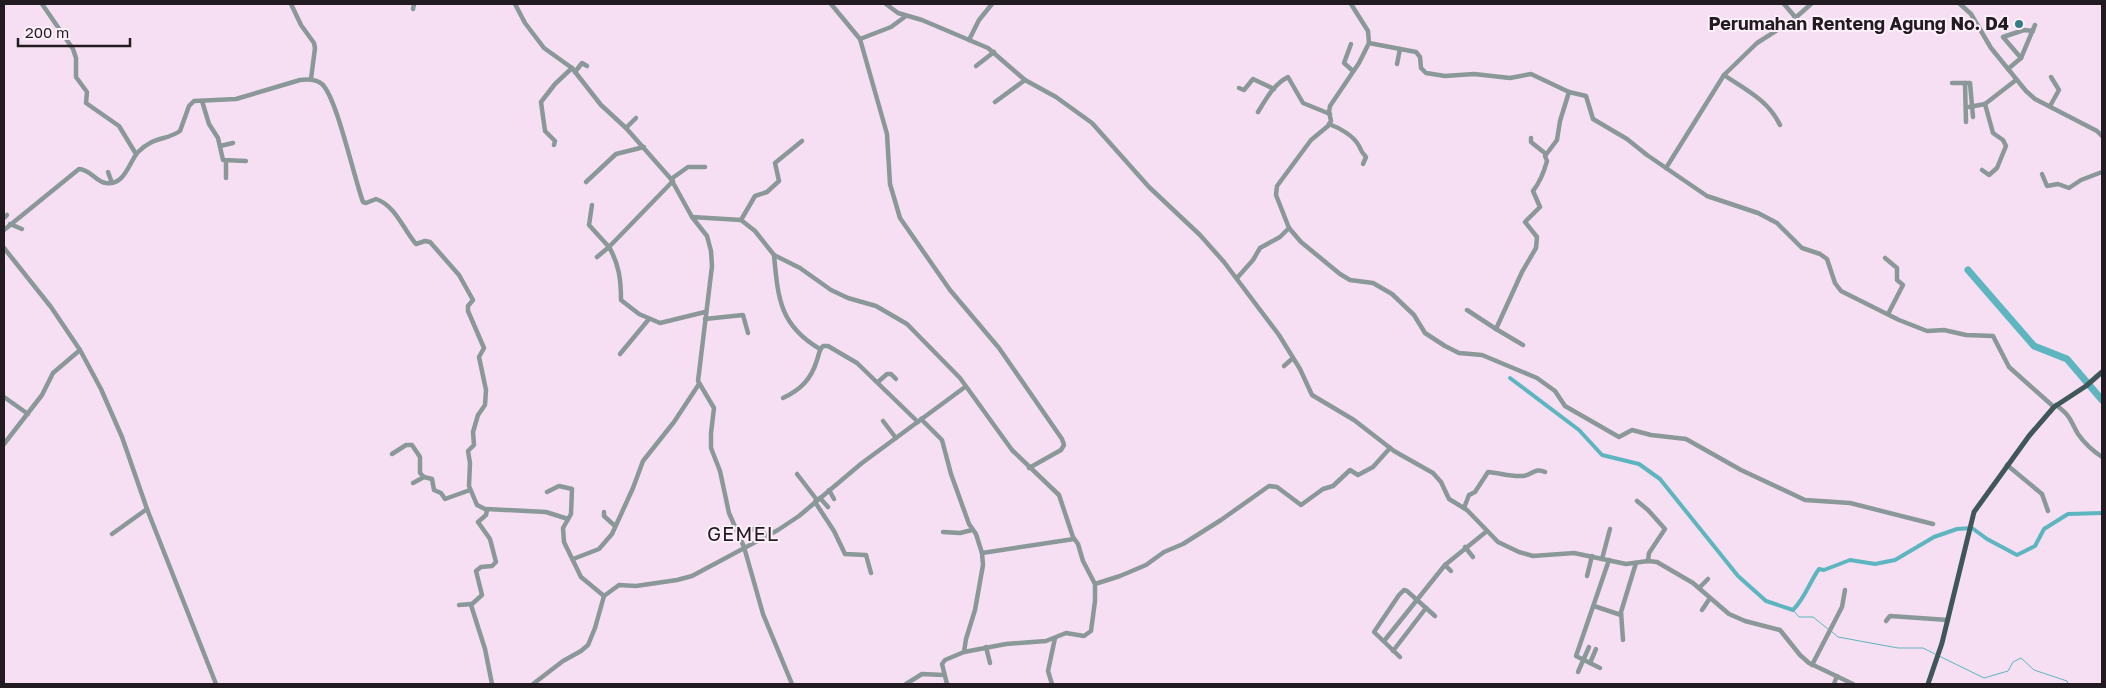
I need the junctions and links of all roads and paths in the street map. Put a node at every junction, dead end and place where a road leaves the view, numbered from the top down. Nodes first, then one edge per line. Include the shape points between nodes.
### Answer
1 (42, 4) edge
2 (291, 4) edge
3 (514, 4) edge
4 (831, 4) edge
5 (886, 4) edge
6 (992, 4) edge
7 (1351, 4) edge
8 (1784, 4) edge
9 (1811, 4) edge
10 (1960, 4) edge
11 (906, 16) junction
12 (1796, 18) junction
13 (2035, 25) dead end
14 (2033, 31) junction
15 (860, 39) junction
16 (970, 40) junction
17 (1369, 43) junction
18 (1351, 44) dead end
19 (1400, 49) junction
20 (994, 52) junction
21 (2021, 58) junction
22 (1397, 64) dead end
23 (588, 66) dead end
24 (976, 66) dead end
25 (2008, 69) junction
26 (574, 70) junction
27 (1353, 71) junction
28 (1724, 74) junction
29 (2051, 77) dead end
30 (311, 79) junction
31 (1025, 80) junction
32 (2016, 80) junction
33 (1952, 83) dead end
34 (1965, 83) junction
35 (1239, 88) dead end
36 (1274, 89) junction
37 (1569, 92) junction
38 (202, 101) junction
39 (994, 102) dead end
40 (1985, 104) junction
41 (2050, 106) junction
42 (1972, 107) junction
43 (1966, 108) junction
44 (1258, 112) dead end
45 (1330, 114) junction
46 (1973, 116) dead end
47 (636, 118) dead end
48 (1966, 122) dead end
49 (1329, 124) junction
50 (1780, 125) dead end
51 (626, 128) junction
52 (2102, 136) edge
53 (1531, 138) dead end
54 (802, 141) dead end
55 (233, 143) dead end
56 (554, 144) dead end
57 (220, 146) junction
58 (644, 148) junction
59 (136, 154) junction
60 (1546, 154) junction
61 (246, 161) dead end
62 (226, 162) junction
63 (1363, 164) dead end
64 (705, 167) dead end
65 (1666, 168) junction
66 (1982, 170) dead end
67 (108, 172) dead end
68 (2102, 172) edge
69 (2042, 174) dead end
70 (226, 178) dead end
71 (672, 180) junction
72 (112, 182) junction
73 (586, 182) dead end
74 (592, 205) dead end
75 (692, 217) junction
76 (741, 220) junction
77 (10, 224) junction
78 (1289, 228) junction
79 (22, 229) dead end
80 (4, 230) edge
81 (609, 247) junction
82 (4, 248) edge
83 (774, 255) junction
84 (597, 257) dead end
85 (1885, 258) dead end
86 (1237, 278) junction
87 (1467, 310) dead end
88 (705, 312) junction
89 (1888, 314) junction
90 (649, 319) junction
91 (705, 319) junction
92 (1496, 329) junction
93 (748, 333) dead end
94 (1523, 345) dead end
95 (820, 349) junction
96 (80, 350) junction
97 (620, 354) dead end
98 (1293, 358) junction
99 (1284, 366) dead end
100 (2100, 374) edge
101 (896, 379) dead end
102 (878, 382) junction
103 (699, 384) junction
104 (966, 387) junction
105 (4, 397) edge
106 (782, 398) dead end
107 (2055, 406) junction
108 (28, 414) junction
109 (919, 420) junction
110 (883, 422) dead end
111 (896, 438) junction
112 (4, 444) edge
113 (1390, 448) junction
114 (392, 454) dead end
115 (2102, 457) edge
116 (2007, 466) junction
117 (1030, 468) junction
118 (1545, 472) dead end
119 (797, 474) dead end
120 (424, 477) junction
121 (413, 483) dead end
122 (470, 490) junction
123 (828, 490) junction
124 (548, 492) dead end
125 (834, 499) dead end
126 (817, 500) junction
127 (1637, 501) dead end
128 (828, 507) dead end
129 (1464, 508) junction
130 (147, 509) junction
131 (487, 509) junction
132 (2048, 511) dead end
133 (604, 512) dead end
134 (568, 519) junction
135 (1933, 524) dead end
136 (615, 526) junction
137 (1610, 529) dead end
138 (751, 530) dead end
139 (972, 530) junction
140 (1487, 531) junction
141 (943, 532) dead end
142 (112, 534) dead end
143 (766, 536) junction
144 (1074, 539) junction
145 (744, 547) junction
146 (1465, 547) junction
147 (982, 553) junction
148 (1592, 556) junction
149 (1473, 557) dead end
150 (573, 559) junction
151 (1602, 559) junction
152 (1609, 560) junction
153 (1648, 561) junction
154 (1636, 563) junction
155 (1445, 565) junction
156 (1451, 571) dead end
157 (872, 573) dead end
158 (1587, 576) dead end
159 (1708, 579) dead end
160 (1095, 584) junction
161 (1699, 588) junction
162 (1845, 590) dead end
163 (604, 596) junction
164 (1710, 598) junction
165 (1417, 599) junction
166 (471, 604) junction
167 (459, 605) dead end
168 (1594, 606) junction
169 (1426, 608) junction
170 (1702, 610) dead end
171 (1621, 615) junction
172 (1435, 616) dead end
173 (1948, 620) junction
174 (1886, 621) dead end
175 (1055, 638) junction
176 (1623, 640) dead end
177 (1384, 641) junction
178 (1589, 646) dead end
179 (986, 647) junction
180 (1596, 649) dead end
181 (1393, 651) junction
182 (964, 652) junction
183 (1400, 657) dead end
184 (1584, 660) junction
185 (990, 663) dead end
186 (1590, 663) junction
187 (1812, 665) junction
188 (1600, 668) dead end
189 (1578, 672) dead end
190 (944, 675) junction
191 (1837, 676) junction
192 (216, 684) edge
193 (492, 684) edge
194 (532, 684) edge
195 (792, 684) edge
196 (906, 684) edge
197 (947, 684) edge
198 (1052, 684) edge
199 (1834, 684) edge
200 (1853, 684) edge
201 (1928, 684) edge

1 - 59 street via 73,49 76,77 87,92 86,103 119,126
2 - 30 street via 314,43
3 - 26 street via 544,48
4 - 15 street
5 - 11 street
6 - 16 street via 979,20
7 - 17 street via 1368,31
8 - 12 street
9 - 12 street
10 - 25 street via 1971,14
11 - 15 street via 891,27
11 - 16 street
12 - 28 street via 1757,43
13 - 14 street
14 - 21 street
14 - 21 street via 2024,30 2004,37
15 - 117 street via 886,129 890,184 897,212 945,283 999,348 1062,439 1064,445 1061,450
16 - 20 street
17 - 19 street
17 - 27 street
18 - 27 street via 1344,63
19 - 22 street
19 - 37 street via 1418,53 1422,70 1432,74 1510,78 1531,74
20 - 24 street
20 - 31 street
21 - 25 street
23 - 26 street via 582,63
25 - 32 street
26 - 51 street via 601,105
26 - 56 street via 555,84 541,102 545,131 555,141
27 - 45 street via 1330,106
28 - 50 street via 1759,97
28 - 65 street
29 - 41 street via 2059,90
30 - 38 street via 236,99
30 - 122 street via 320,82 331,99 363,202 381,201 398,216 416,244 430,242 459,275 471,296 473,302 468,311 484,348 478,357 486,390 485,405 473,432 474,445 468,451
31 - 39 street
31 - 86 street via 1092,123
32 - 40 street
32 - 41 street via 2030,95
33 - 34 street
34 - 42 street via 1970,83
34 - 43 street
35 - 36 street via 1244,90 1254,79
36 - 44 street
36 - 45 street via 1288,77 1303,103
37 - 60 street via 1557,140
37 - 65 street via 1587,98 1593,120 1627,139
38 - 57 street
38 - 59 street via 191,103 179,132 153,141
40 - 42 street
40 - 66 street via 1993,133 2006,146 1996,170 1989,175
41 - 52 street
42 - 43 street
42 - 46 street
43 - 48 street
45 - 49 street
47 - 51 street
49 - 63 street via 1342,129 1358,144 1366,157
49 - 78 street via 1311,140 1276,186 1278,202
51 - 58 street
53 - 60 street via 1531,142
54 - 76 street via 775,163 779,182 754,198
55 - 57 street
57 - 62 street
58 - 71 street
58 - 73 street via 616,154
59 - 72 street via 126,173
60 - 92 street via 1543,174 1533,193 1540,207 1525,222 1537,237 1536,248
61 - 62 street
62 - 70 street
64 - 71 street via 688,167
65 - 89 street via 1707,196 1771,219 1802,248 1827,260 1841,291
67 - 72 street
68 - 69 street via 2069,188 2058,184 2048,186
71 - 75 street
71 - 81 street
72 - 77 street via 104,183 79,169
74 - 81 street via 589,224
75 - 76 street
75 - 88 street via 706,234 712,251
76 - 83 street
77 - 79 street
77 - 80 street
78 - 86 street via 1282,236 1260,248
78 - 135 street via 1340,274 1350,280 1373,283 1392,294 1414,315 1425,333 1445,346 1459,353 1482,355 1537,378 1555,391 1565,406 1619,437 1632,430 1683,438 1805,500 1850,504
81 - 84 street
81 - 90 street via 622,282 622,302
82 - 96 street
83 - 95 street via 783,312 795,328
83 - 104 street via 800,268 831,290 876,306 904,321
85 - 89 street via 1897,268 1897,280 1903,285
86 - 98 street
87 - 92 street
88 - 90 street via 662,323
88 - 91 street
89 - 107 street via 1931,332 1944,330 1992,336 2009,368
90 - 97 street
91 - 93 street via 744,315
91 - 103 street
92 - 94 street
95 - 102 street via 828,346 845,355
95 - 106 street via 806,383
96 - 108 street via 53,373
96 - 130 street via 122,437
98 - 99 street
98 - 113 street via 1314,397 1354,420
100 - 107 main road
101 - 102 street via 887,374
102 - 109 street
103 - 136 street via 643,461
103 - 145 street via 714,406 711,448
104 - 109 street
104 - 117 street via 1008,445
105 - 108 street
107 - 115 street via 2069,415 2087,445
107 - 116 main road
108 - 112 street
109 - 111 street
109 - 139 street via 942,440
110 - 111 street
111 - 123 street
113 - 129 street via 1433,473 1442,482 1449,499
113 - 160 street via 1372,468 1358,475 1350,470 1333,486 1323,489 1301,505 1277,487 1268,486 1184,544 1164,552 1146,565
114 - 120 street via 412,445 419,455 419,469
116 - 132 street via 2042,494
116 - 173 main road via 1974,512
117 - 144 street via 1059,496
118 - 129 street via 1533,471 1519,476 1488,472 1475,492 1469,494
119 - 126 street
120 - 121 street
120 - 122 street via 432,479 434,490 445,500
122 - 131 street via 477,506
123 - 125 street
123 - 126 street
124 - 134 street via 559,486 572,488
126 - 128 street
126 - 143 street via 800,516
126 - 157 street via 845,554 866,555
127 - 153 street via 1665,529 1649,553
129 - 140 street
130 - 142 street
130 - 192 street
131 - 134 street via 546,512
131 - 166 street via 486,515 478,521 489,536 496,562 476,571 482,595
133 - 136 street
134 - 150 street via 563,537
136 - 150 street via 599,549
137 - 151 street
138 - 143 street via 760,527
139 - 141 street
139 - 147 street
140 - 146 street
140 - 148 street via 1502,545 1528,555 1574,553
143 - 145 street
144 - 147 street
144 - 160 street
145 - 163 street via 684,578 636,586 619,585
145 - 195 street via 763,614
146 - 149 street
146 - 155 street
147 - 182 street via 976,610
148 - 151 street
148 - 158 street
150 - 163 street via 584,580
151 - 152 street
152 - 154 street
152 - 168 street
153 - 154 street
153 - 161 street via 1659,563
154 - 171 street
155 - 156 street
155 - 165 street
159 - 161 street
160 - 175 street via 1090,634 1066,633
161 - 164 street
162 - 187 street via 1842,607
163 - 194 street via 588,644
164 - 170 street
164 - 187 street via 1738,619 1780,630
165 - 169 street
165 - 177 street
165 - 177 street via 1406,590 1399,595 1374,632
166 - 167 street
166 - 193 street
168 - 171 street
168 - 184 street via 1576,655
169 - 172 street
169 - 181 street
171 - 176 street
173 - 174 street via 1890,616
173 - 201 main road
175 - 179 street
175 - 198 street via 1048,669
177 - 181 street
178 - 184 street
179 - 182 street
179 - 185 street
180 - 186 street
181 - 183 street
182 - 190 street via 944,661
184 - 186 street
184 - 189 street
186 - 188 street
187 - 191 street
190 - 196 street via 922,674
190 - 197 street
191 - 199 street
191 - 200 street

